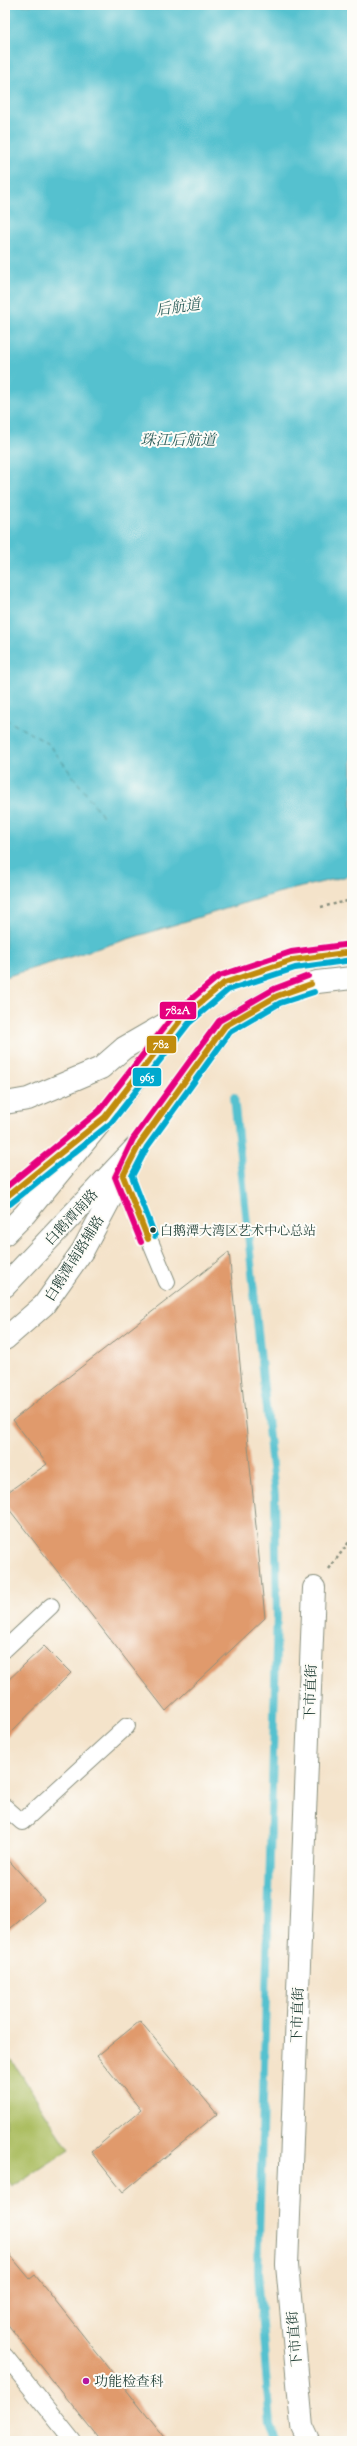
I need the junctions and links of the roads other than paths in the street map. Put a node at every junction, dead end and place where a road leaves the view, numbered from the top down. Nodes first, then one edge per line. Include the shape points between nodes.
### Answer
1 (352, 952) edge
2 (352, 978) edge
3 (193, 1008) junction
4 (5, 1103) edge
5 (105, 1117) junction
6 (140, 1143) junction
7 (123, 1176) junction
8 (5, 1198) edge
9 (5, 1234) edge
10 (167, 1282) dead end
11 (5, 1286) edge
12 (5, 1339) edge
13 (314, 1589) road end
14 (50, 1606) dead end
15 (5, 1649) edge
16 (127, 1726) dead end
17 (5, 1807) edge
18 (5, 2356) edge
19 (73, 2441) edge
20 (309, 2441) edge

1 - 3 street via 293,960 224,983
2 - 6 street, 白鹅潭南路 via 317,982 277,996 225,1026
3 - 4 street via 124,1048 101,1068 28,1099
3 - 5 street via 183,1017
5 - 8 street
5 - 9 street via 25,1214
6 - 7 street, 白鹅潭南路辅路
6 - 11 street, 白鹅潭南路
7 - 10 lane
7 - 12 street, 白鹅潭南路辅路 via 83,1250 44,1305
13 - 20 street, 下市直街 via 287,2265 302,2426
14 - 15 lane
16 - 17 lane via 22,1822
18 - 19 lane

